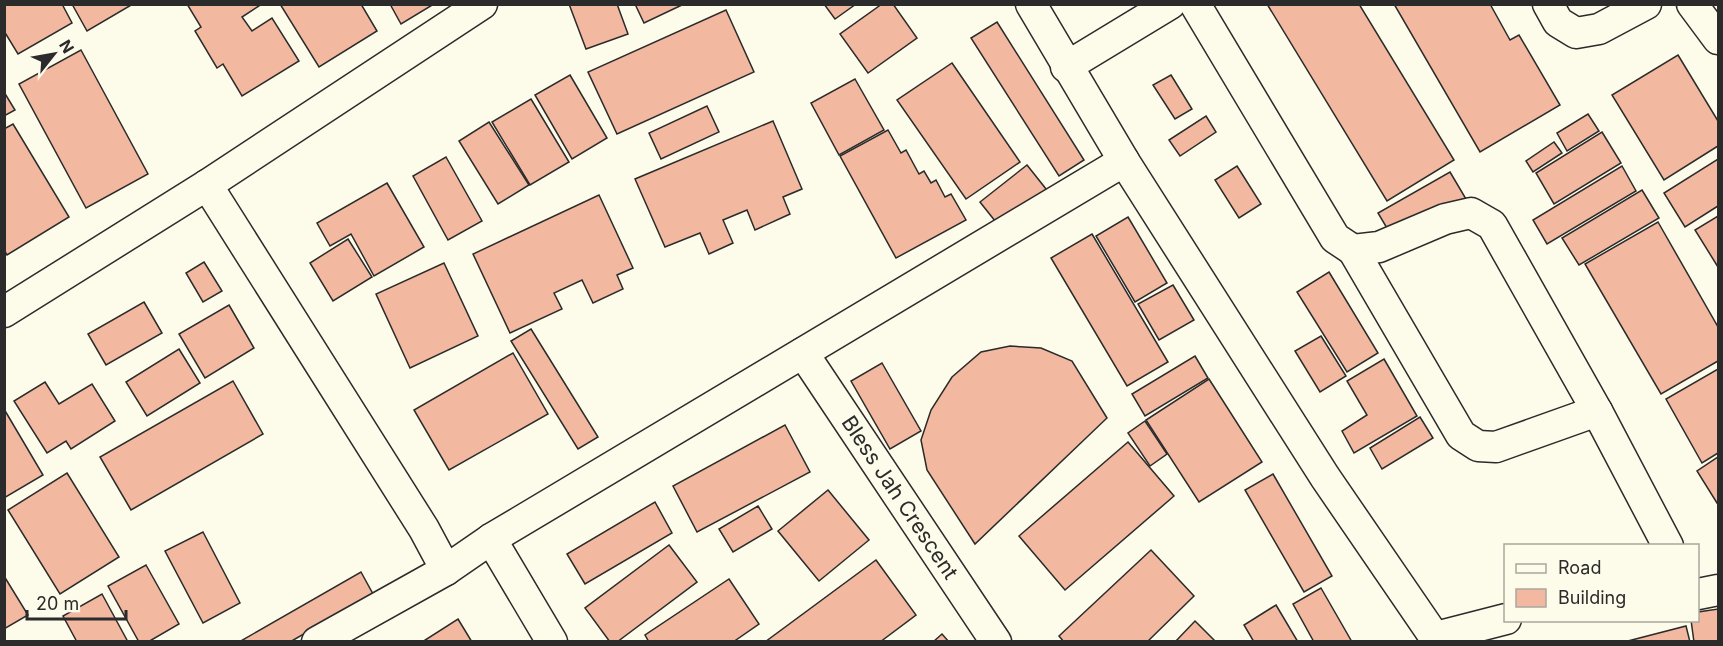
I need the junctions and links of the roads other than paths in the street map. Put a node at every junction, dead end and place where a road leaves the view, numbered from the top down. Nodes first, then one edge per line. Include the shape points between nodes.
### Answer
1 (482, 4) edge
2 (1031, 4) edge
3 (1170, 4) edge
4 (1195, 4) edge
5 (1548, 4) edge
6 (1646, 4) edge
7 (1692, 4) edge
8 (1719, 39) edge
9 (1066, 67) junction
10 (1124, 161) junction
11 (207, 185) junction
12 (1353, 250) junction
13 (4, 312) edge
14 (803, 353) junction
15 (1597, 411) junction
16 (491, 539) junction
17 (1667, 544) edge
18 (446, 570) junction
19 (1719, 590) edge
20 (1699, 594) edge
21 (1504, 620) edge
22 (1437, 639) edge
23 (317, 642) edge
24 (552, 642) edge
25 (996, 642) edge

1 - 11 street
2 - 9 street
3 - 9 street
4 - 12 street via 1335,238
5 - 6 street via 1558,22 1576,33 1599,28
7 - 8 street
9 - 10 street
10 - 14 street
10 - 22 street via 1325,477
11 - 13 street
11 - 18 street
12 - 15 street via 1461,435 1478,446 1496,447
12 - 15 street via 1379,247 1445,219 1471,213 1492,225
14 - 16 street
14 - 25 street, Bless Jah Crescent
15 - 17 street
16 - 18 street
16 - 24 street
18 - 23 street
19 - 20 street
21 - 22 street

